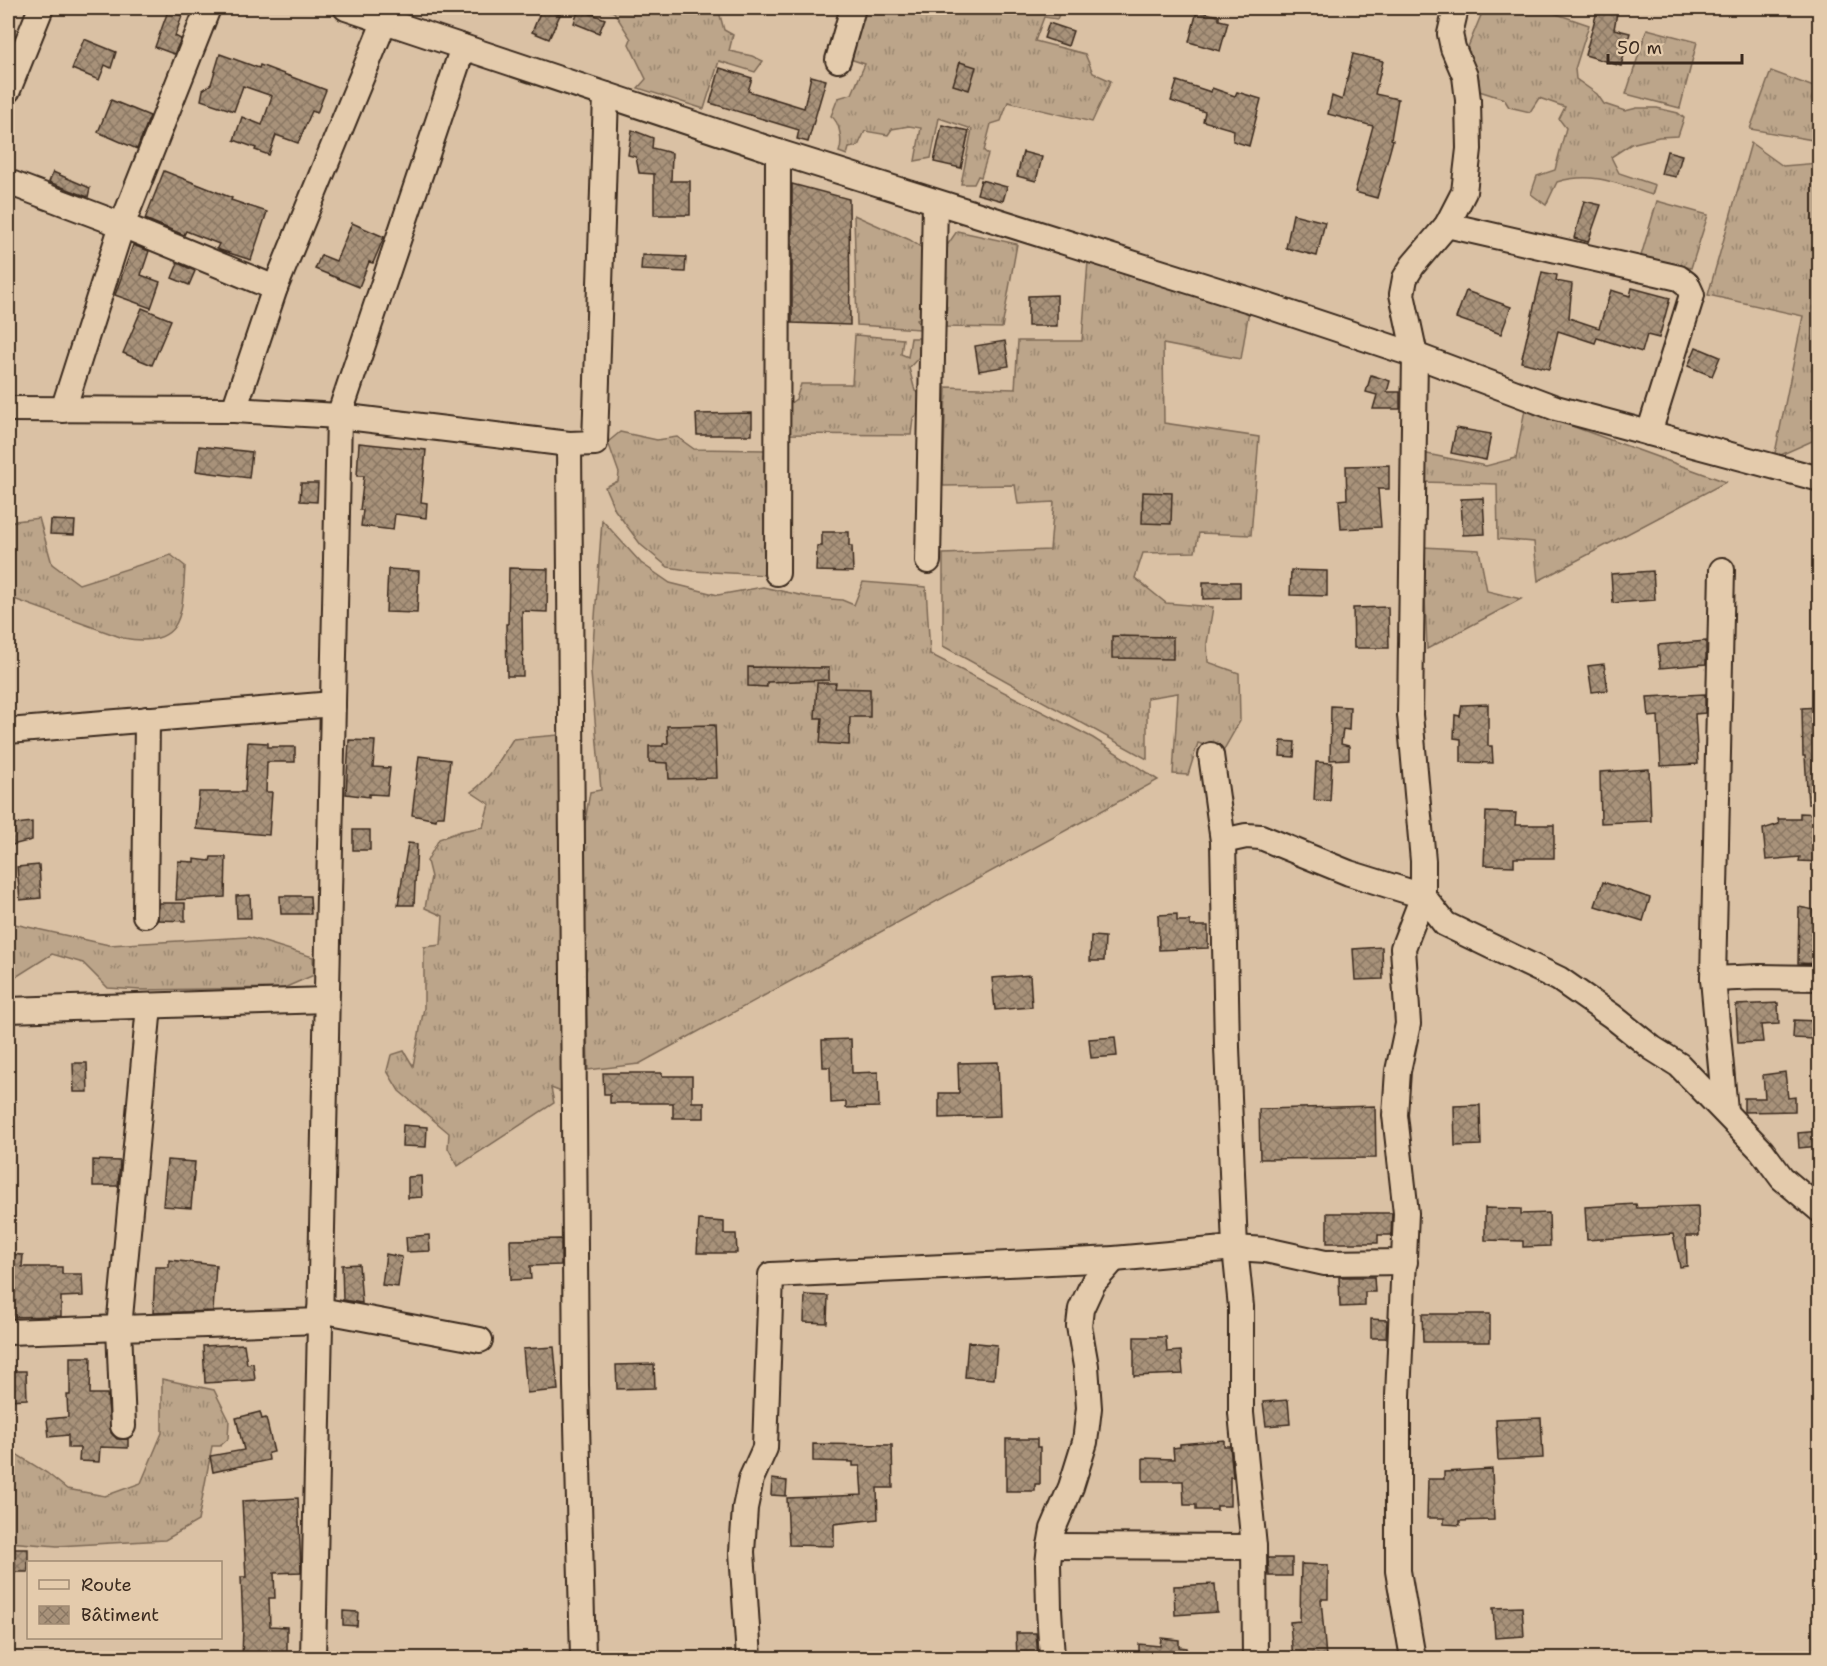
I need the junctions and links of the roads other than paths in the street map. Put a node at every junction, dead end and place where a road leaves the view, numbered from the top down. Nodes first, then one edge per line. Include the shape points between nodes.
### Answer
1 (41, 8) edge
2 (208, 8) edge
3 (346, 8) edge
4 (853, 8) edge
5 (1456, 8) edge
6 (388, 14) edge
7 (463, 47) junction
8 (838, 60) dead end
9 (8, 90) edge
10 (606, 94) junction
11 (778, 152) junction
12 (8, 182) edge
13 (935, 202) junction
14 (122, 225) junction
15 (1448, 225) junction
16 (275, 288) junction
17 (1414, 355) junction
18 (8, 409) edge
19 (63, 410) junction
20 (234, 410) junction
21 (339, 416) junction
22 (1649, 433) junction
23 (569, 444) junction
24 (1820, 479) edge
25 (928, 561) dead end
26 (1722, 570) dead end
27 (777, 573) dead end
28 (333, 704) junction
29 (147, 719) junction
30 (8, 731) edge
31 (1211, 755) dead end
32 (1222, 841) junction
33 (1423, 896) junction
34 (145, 915) dead end
35 (1820, 978) edge
36 (1713, 979) junction
37 (326, 1000) junction
38 (149, 1006) junction
39 (8, 1010) edge
40 (1725, 1111) junction
41 (1820, 1210) edge
42 (1235, 1248) junction
43 (1114, 1259) junction
44 (1405, 1262) junction
45 (320, 1316) junction
46 (119, 1328) junction
47 (8, 1332) edge
48 (480, 1340) dead end
49 (123, 1426) dead end
50 (1050, 1546) junction
51 (1254, 1547) junction
52 (313, 1659) edge
53 (583, 1659) edge
54 (749, 1659) edge
55 (1052, 1659) edge
56 (1255, 1659) edge
57 (1413, 1659) edge

1 - 9 street
2 - 14 street
3 - 6 street
4 - 8 street
5 - 15 street via 1450,34 1465,76 1469,149 1464,192
6 - 7 street
6 - 16 street
7 - 10 street
7 - 21 street
10 - 11 street
10 - 23 street via 595,443
11 - 13 street
11 - 27 street
12 - 14 street
13 - 17 street
13 - 25 street
14 - 16 street
14 - 19 street
15 - 17 street via 1405,278 1402,294
15 - 22 street via 1687,284 1692,295
16 - 20 street
17 - 22 street via 1556,408
17 - 33 street via 1410,715
18 - 19 street
19 - 20 street
20 - 21 street
21 - 23 street
21 - 28 street
22 - 24 street
23 - 53 street via 576,1373
26 - 36 street
28 - 29 street
28 - 37 street
29 - 30 street
29 - 34 street
31 - 32 street
32 - 33 street via 1261,837 1349,873
32 - 42 street
33 - 40 street via 1444,924 1559,979 1612,1016 1679,1065
33 - 44 street via 1403,948 1408,1024 1398,1071 1395,1115 1406,1213
35 - 36 street
36 - 40 street
37 - 38 street
37 - 45 street
38 - 39 street
38 - 46 street
40 - 41 street via 1782,1178
42 - 43 street
42 - 44 street via 1266,1250 1325,1263
42 - 51 street via 1241,1307 1241,1413
43 - 50 street via 1094,1283 1081,1309 1079,1326 1089,1408 1085,1442
43 - 54 street via 771,1275 765,1448 751,1479 742,1552
44 - 57 street via 1398,1396 1398,1571
45 - 46 street
45 - 48 street
45 - 52 street
46 - 47 street
46 - 49 street
50 - 51 street
50 - 55 street
51 - 56 street

